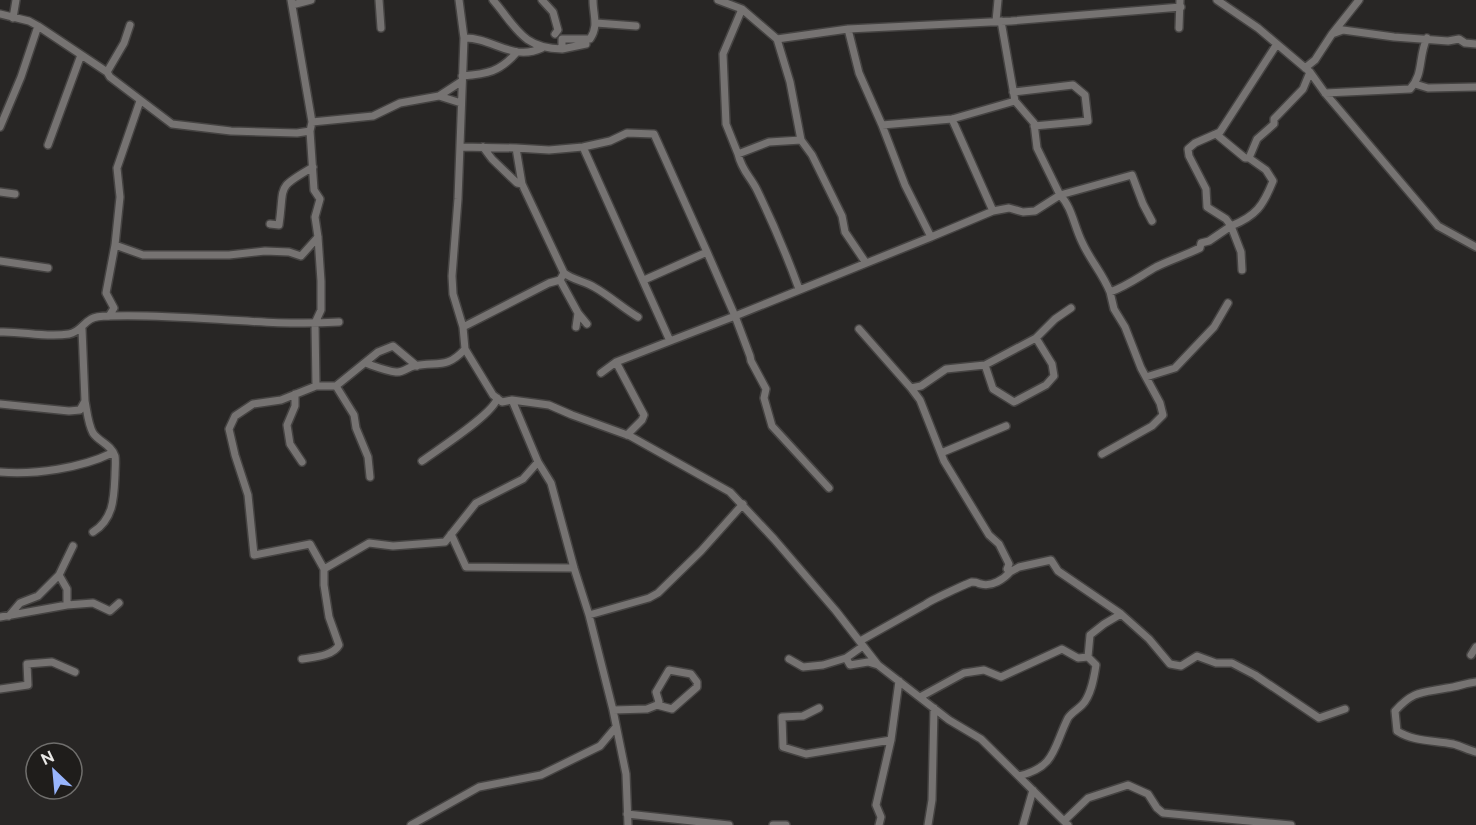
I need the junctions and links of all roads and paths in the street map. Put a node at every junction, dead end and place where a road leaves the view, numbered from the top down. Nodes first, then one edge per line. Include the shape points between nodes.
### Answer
1 (16, 0) edge
2 (311, 0) edge
3 (379, 0) edge
4 (459, 0) edge
5 (493, 0) edge
6 (542, 0) edge
7 (593, 0) edge
8 (718, 0) edge
9 (998, 0) edge
10 (1217, 0) edge
11 (1359, 0) edge
12 (291, 3) edge
13 (1181, 4) edge
14 (742, 9) junction
15 (0, 14) edge
16 (13, 18) junction
17 (999, 21) junction
18 (596, 23) junction
19 (130, 25) dead end
20 (38, 26) junction
21 (636, 26) dead end
22 (381, 28) dead end
23 (1179, 28) dead end
24 (849, 29) junction
25 (1332, 33) junction
26 (555, 34) dead end
27 (464, 38) junction
28 (1427, 38) junction
29 (777, 39) junction
30 (1476, 44) edge
31 (1278, 46) junction
32 (542, 48) junction
33 (517, 52) junction
34 (81, 55) junction
35 (1307, 70) junction
36 (107, 72) junction
37 (462, 78) junction
38 (1415, 84) junction
39 (1476, 87) edge
40 (1013, 92) junction
41 (1325, 93) junction
42 (439, 96) junction
43 (140, 101) junction
44 (1015, 101) junction
45 (461, 103) junction
46 (952, 119) junction
47 (312, 122) junction
48 (882, 125) junction
49 (1034, 126) junction
50 (0, 127) edge
51 (310, 131) junction
52 (1216, 134) junction
53 (801, 140) junction
54 (48, 145) dead end
55 (460, 147) junction
56 (483, 147) junction
57 (583, 147) junction
58 (516, 148) junction
59 (738, 154) junction
60 (1249, 158) junction
61 (313, 167) junction
62 (522, 184) junction
63 (0, 192) edge
64 (15, 194) dead end
65 (1060, 195) junction
66 (993, 211) junction
67 (1152, 221) dead end
68 (270, 224) dead end
69 (1231, 226) junction
70 (318, 237) junction
71 (931, 237) junction
72 (115, 245) junction
73 (1476, 247) edge
74 (707, 252) junction
75 (0, 261) edge
76 (866, 263) junction
77 (48, 268) dead end
78 (1242, 270) dead end
79 (562, 277) junction
80 (644, 280) junction
81 (799, 289) junction
82 (1110, 292) junction
83 (1228, 303) dead end
84 (1071, 308) dead end
85 (578, 313) junction
86 (109, 316) junction
87 (735, 316) junction
88 (638, 317) dead end
89 (339, 322) dead end
90 (315, 323) junction
91 (587, 324) dead end
92 (463, 327) junction
93 (576, 327) dead end
94 (82, 329) junction
95 (859, 329) dead end
96 (0, 332) edge
97 (386, 338) dead end
98 (1036, 338) junction
99 (670, 341) junction
100 (393, 346) junction
101 (465, 349) junction
102 (616, 362) junction
103 (365, 363) junction
104 (985, 364) junction
105 (417, 366) junction
106 (601, 373) dead end
107 (1146, 377) junction
108 (316, 386) junction
109 (336, 386) junction
110 (911, 388) junction
111 (296, 394) junction
112 (497, 398) junction
113 (512, 400) junction
114 (86, 401) junction
115 (0, 404) edge
116 (1006, 426) dead end
117 (627, 435) junction
118 (112, 453) junction
119 (941, 453) junction
120 (1102, 454) dead end
121 (422, 461) dead end
122 (302, 462) dead end
123 (538, 462) junction
124 (0, 472) edge
125 (370, 477) dead end
126 (829, 488) dead end
127 (743, 504) junction
128 (93, 532) dead end
129 (451, 534) junction
130 (73, 546) dead end
131 (574, 568) junction
132 (324, 569) junction
133 (1010, 572) junction
134 (59, 575) junction
135 (119, 603) dead end
136 (67, 605) junction
137 (1121, 614) junction
138 (589, 615) junction
139 (9, 616) junction
140 (0, 617) edge
141 (862, 643) junction
142 (1476, 647) edge
143 (1471, 655) dead end
144 (1088, 657) junction
145 (846, 658) junction
146 (302, 659) dead end
147 (789, 659) dead end
148 (878, 665) junction
149 (75, 672) dead end
150 (899, 681) junction
151 (1476, 682) edge
152 (0, 689) edge
153 (920, 697) junction
154 (657, 705) junction
155 (819, 708) dead end
156 (934, 708) junction
157 (1345, 708) dead end
158 (613, 710) junction
159 (616, 727) junction
160 (891, 741) junction
161 (1476, 752) edge
162 (1018, 776) junction
163 (1033, 790) junction
164 (627, 814) junction
165 (1066, 823) edge
166 (411, 825) edge
167 (628, 825) edge
168 (729, 825) edge
169 (773, 825) edge
170 (786, 825) edge
171 (879, 825) edge
172 (928, 825) edge
173 (1023, 825) edge
174 (1291, 825) edge

1 - 16 street
2 - 12 street
3 - 22 street
4 - 27 street
5 - 32 street via 526,41
6 - 26 street via 555,17
7 - 18 street
8 - 14 street
9 - 17 street
10 - 31 street
11 - 25 street
12 - 47 street
13 - 17 street
13 - 23 street
14 - 29 street
14 - 59 street via 723,54 726,124
15 - 16 street
16 - 20 street
17 - 24 street
17 - 40 street
18 - 21 street
18 - 32 street via 590,39 562,39 562,49
19 - 36 street
20 - 34 street
20 - 50 street
24 - 29 street
24 - 48 street via 859,73
25 - 28 street via 1343,30
25 - 35 street
27 - 33 street
27 - 37 street
28 - 30 street
28 - 38 street via 1420,50
29 - 53 street
31 - 35 street
31 - 52 street
32 - 33 street
33 - 37 street via 499,68
34 - 36 street
34 - 54 street
35 - 41 street
35 - 60 street via 1304,89 1257,139
36 - 43 street
37 - 42 street
37 - 45 street
38 - 39 street via 1428,88
38 - 41 street via 1410,89
40 - 44 street
40 - 49 street via 1073,85 1085,95 1088,121
41 - 73 street via 1437,226
42 - 45 street
42 - 47 street via 399,103 373,116
43 - 51 street via 172,124 231,131
43 - 72 street via 117,168 120,197
44 - 46 street
44 - 49 street
45 - 55 street
46 - 48 street
46 - 66 street
47 - 51 street
48 - 71 street
49 - 65 street via 1037,148
51 - 61 street
52 - 60 street
52 - 69 street via 1195,143 1188,149 1189,156 1206,189 1207,207
53 - 59 street via 769,142
53 - 76 street via 842,216 845,232
55 - 56 street
55 - 92 street via 452,276
56 - 58 street
56 - 62 street
57 - 58 street
57 - 74 street via 627,134 654,134
57 - 80 street
58 - 62 street
59 - 81 street via 741,167 756,187 782,243
60 - 69 street via 1266,170 1273,181 1264,202 1248,219
61 - 68 street via 287,183 281,193 279,225
61 - 70 street via 314,190 320,199 315,217
62 - 79 street
63 - 64 street
65 - 66 street via 1035,211
65 - 67 street via 1132,175
65 - 82 street
66 - 71 street
69 - 78 street via 1241,252
69 - 82 street via 1201,243 1200,248
70 - 72 street via 301,256 266,251 143,255
70 - 90 street via 321,310
71 - 76 street
72 - 86 street via 106,293 114,308
74 - 80 street
74 - 87 street
75 - 77 street
76 - 81 street
79 - 85 street
79 - 88 street via 580,279
79 - 92 street
80 - 99 street
81 - 87 street
82 - 107 street
83 - 107 street via 1214,327 1176,368
84 - 98 street
85 - 91 street
85 - 93 street
86 - 90 street
86 - 94 street via 94,317
87 - 99 street
87 - 126 street via 751,362 766,389 764,398 772,426
89 - 90 street
90 - 108 street
92 - 101 street
94 - 96 street via 71,334 39,336
94 - 114 street
95 - 110 street
97 - 100 street
98 - 104 street
98 - 104 street via 1052,364 1054,376 1046,385 1014,402 993,389
99 - 102 street
100 - 103 street
100 - 105 street
101 - 105 street via 457,358 442,364
101 - 112 street
102 - 106 street
102 - 117 street via 644,415
103 - 105 street via 396,372
103 - 109 street
104 - 110 street via 946,369 921,386
107 - 120 street via 1163,415 1152,426
108 - 109 street
108 - 111 street
109 - 125 street via 354,415 368,457
110 - 119 street via 920,400
111 - 122 street via 287,425 290,444
111 - 132 street via 253,404 235,416 229,429 248,495 254,555 310,544
112 - 113 street via 502,402
112 - 121 street via 484,416 453,434
113 - 117 street via 549,405
113 - 123 street
114 - 115 street via 80,410 69,411
114 - 118 street via 93,433 108,444
116 - 119 street
117 - 127 street via 730,492
118 - 124 street via 94,462 35,473
118 - 128 street via 112,508 103,525
119 - 133 street via 988,535 999,544
123 - 129 street via 523,479 476,503
123 - 131 street via 551,483
127 - 138 street via 658,593
127 - 141 street
129 - 131 street via 465,567
129 - 132 street via 445,542 393,546 369,543
130 - 134 street
131 - 138 street
132 - 146 street via 329,618 339,645 330,653
133 - 137 street via 1051,560 1058,571
133 - 141 street via 989,585 971,582 930,600
134 - 136 street via 67,589
134 - 139 street via 38,596 20,603
135 - 136 street via 110,611 93,603
136 - 139 street
137 - 144 street via 1090,635
137 - 157 street via 1170,664 1181,666 1197,656 1216,663 1232,663 1320,718
138 - 158 street
139 - 140 street
141 - 145 street
141 - 148 street
142 - 143 street
144 - 153 street via 1078,658 1062,649 1001,677 984,670 964,673
144 - 162 street via 1096,665 1084,703 1069,716 1049,759 1034,772
145 - 147 street via 803,667
145 - 148 street via 850,665
148 - 150 street
149 - 152 street via 52,662 27,664 28,685
150 - 153 street
150 - 160 street
151 - 161 street via 1420,691 1406,698 1395,711 1397,731 1404,736 1446,742
153 - 156 street
154 - 154 street via 656,692 669,670 691,674 697,682 697,687 672,708
154 - 158 street
155 - 160 street via 803,716 782,717 783,747 806,754
156 - 162 street via 981,739
156 - 172 street
158 - 159 street
159 - 164 street via 626,774
159 - 166 street via 600,746 541,775 479,787
160 - 171 street via 876,805
162 - 163 street
163 - 165 street
163 - 173 street
164 - 167 street
164 - 168 street
165 - 174 street via 1088,798 1128,785 1148,794 1163,813
169 - 170 street

